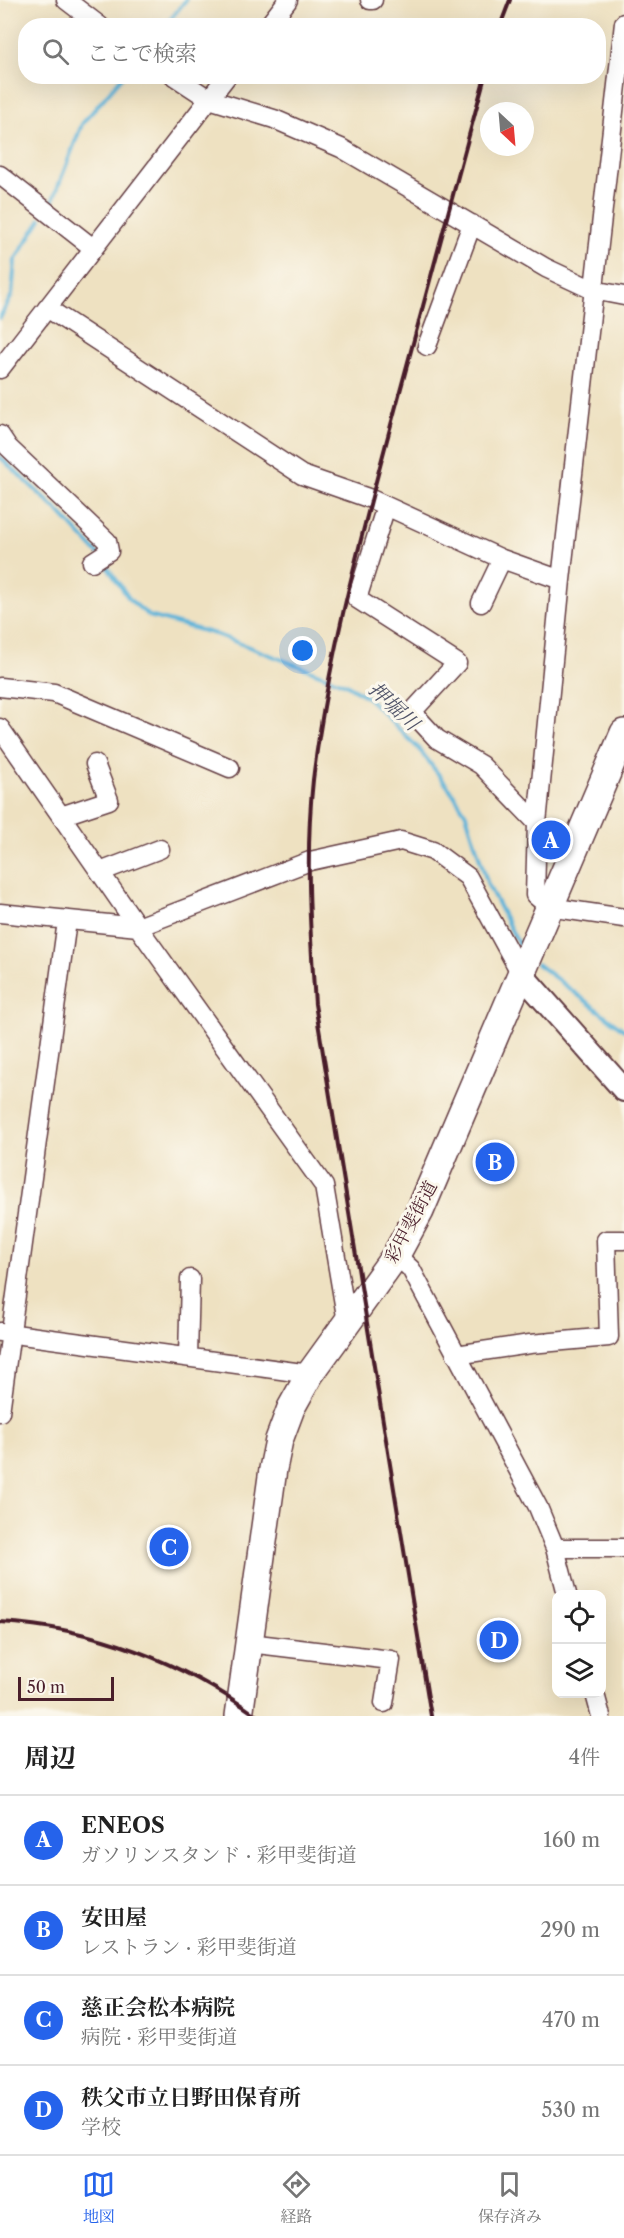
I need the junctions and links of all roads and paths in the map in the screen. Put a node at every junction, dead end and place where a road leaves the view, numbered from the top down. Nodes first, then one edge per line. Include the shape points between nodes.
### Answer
1 (66, 0) edge
2 (288, 0) edge
3 (90, 18) edge
4 (274, 18) edge
5 (624, 23) edge
6 (186, 84) edge
7 (221, 84) edge
8 (209, 99) junction
9 (616, 172) edge
10 (0, 175) edge
11 (472, 224) junction
12 (93, 248) junction
13 (593, 290) junction
14 (624, 296) edge
15 (47, 308) junction
16 (427, 345) dead end
17 (0, 369) edge
18 (0, 435) edge
19 (386, 506) junction
20 (97, 558) dead end
21 (501, 559) junction
22 (561, 580) junction
23 (481, 603) dead end
24 (0, 687) edge
25 (0, 728) edge
26 (624, 733) edge
27 (95, 764) dead end
28 (230, 768) dead end
29 (61, 816) junction
30 (537, 824) junction
31 (160, 849) dead end
32 (100, 872) junction
33 (0, 913) edge
34 (545, 916) junction
35 (624, 918) edge
36 (67, 921) junction
37 (138, 927) junction
38 (524, 968) junction
39 (624, 1090) edge
40 (624, 1240) edge
41 (396, 1255) junction
42 (190, 1279) dead end
43 (347, 1322) junction
44 (5, 1332) edge
45 (456, 1355) junction
46 (188, 1357) junction
47 (310, 1374) junction
48 (0, 1412) edge
49 (555, 1548) junction
50 (624, 1548) edge
51 (566, 1590) edge
52 (249, 1643) junction
53 (596, 1698) edge
54 (384, 1703) dead end
55 (239, 1716) edge
56 (601, 1716) edge

1 - 3 street
2 - 4 street
5 - 9 street
6 - 8 street
7 - 8 street
8 - 11 street via 274,119 341,148
8 - 12 street
9 - 13 street
10 - 12 street
11 - 13 street via 546,268
11 - 16 street
12 - 15 street
13 - 14 street
13 - 22 street
15 - 17 street
15 - 19 street via 302,475
18 - 20 street via 107,542
19 - 21 street
19 - 30 street via 357,599 457,663 412,712 437,739 481,765
21 - 22 street
21 - 23 street
22 - 30 street
24 - 28 street via 54,693
25 - 29 street
26 - 34 highway, 彩甲斐街道
27 - 29 street via 109,800
29 - 32 street
30 - 34 street via 534,895
31 - 32 street
32 - 37 street
33 - 36 street
34 - 35 street
34 - 38 highway, 彩甲斐街道
36 - 37 street
36 - 44 street
37 - 38 street via 310,861 401,841 433,851 468,877
37 - 43 street via 324,1186
38 - 39 main road
38 - 41 highway, 彩甲斐街道 via 420,1211
40 - 45 street via 606,1240 609,1337
41 - 43 highway, 彩甲斐街道
41 - 45 street via 411,1269
42 - 46 street
43 - 47 highway, 彩甲斐街道
44 - 46 street
44 - 48 street
45 - 49 street via 538,1507
46 - 47 street
47 - 52 highway, 彩甲斐街道 via 291,1408 273,1469
49 - 50 street
49 - 51 street
52 - 54 street via 391,1660
52 - 55 highway, 彩甲斐街道
53 - 56 street

